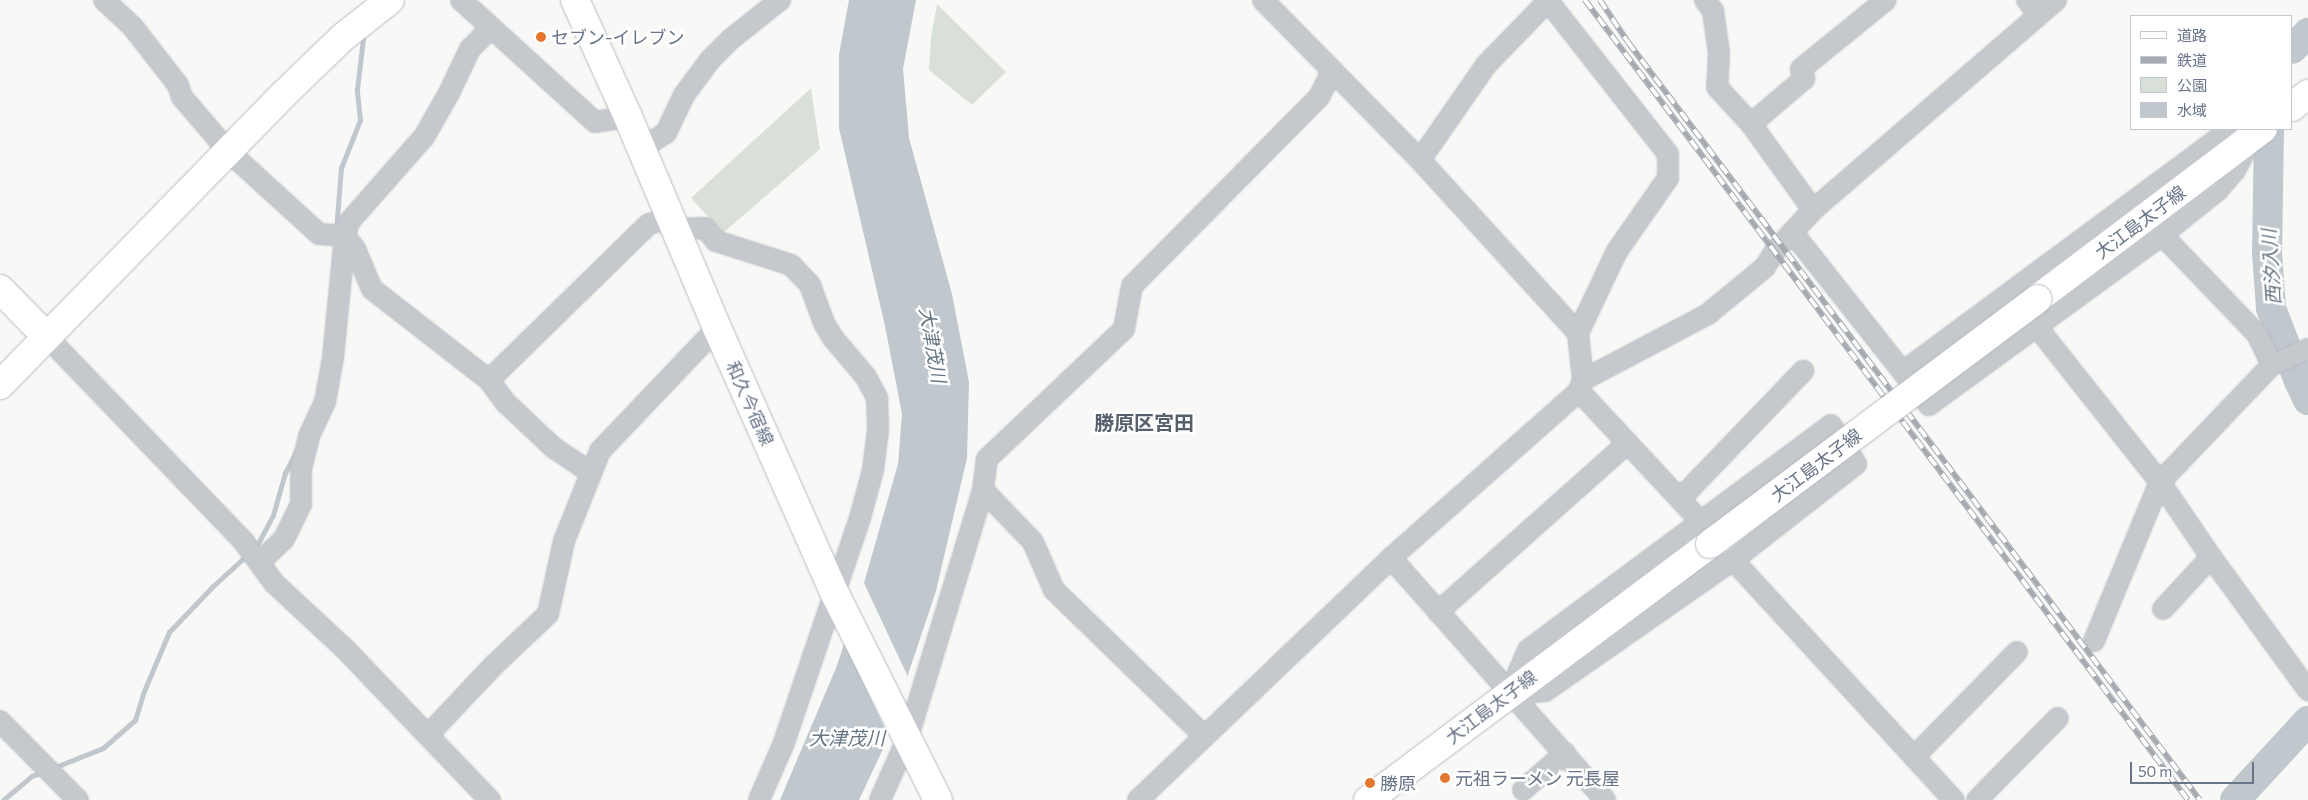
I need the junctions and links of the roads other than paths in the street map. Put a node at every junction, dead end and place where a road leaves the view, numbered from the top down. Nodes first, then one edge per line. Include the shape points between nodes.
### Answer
1 (104, 0) edge
2 (390, 0) edge
3 (461, 0) edge
4 (575, 0) edge
5 (780, 0) edge
6 (1263, 0) edge
7 (1705, 0) edge
8 (1886, 0) edge
9 (2056, 0) edge
10 (1549, 1) edge
11 (2033, 7) edge
12 (491, 28) junction
13 (1332, 71) junction
14 (2308, 94) edge
15 (2293, 106) edge
16 (628, 117) junction
17 (1751, 124) junction
18 (2259, 132) edge
19 (641, 149) junction
20 (228, 151) junction
21 (2191, 157) junction
22 (1420, 160) junction
23 (2217, 191) junction
24 (2178, 195) junction
25 (1813, 210) junction
26 (673, 223) junction
27 (1793, 233) junction
28 (2162, 235) junction
29 (345, 236) junction
30 (0, 289) edge
31 (2037, 327) junction
32 (717, 328) junction
33 (1578, 333) junction
34 (47, 337) junction
35 (2306, 350) edge
36 (2272, 366) junction
37 (1803, 371) dead end
38 (1903, 372) junction
39 (489, 380) junction
40 (0, 385) edge
41 (1581, 385) junction
42 (1628, 443) junction
43 (590, 472) junction
44 (2160, 482) junction
45 (983, 490) junction
46 (1680, 499) junction
47 (1706, 533) junction
48 (2211, 557) junction
49 (1391, 558) junction
50 (1733, 560) junction
51 (260, 562) junction
52 (835, 594) junction
53 (2163, 609) dead end
54 (1438, 612) junction
55 (2094, 641) dead end
56 (2017, 652) dead end
57 (2308, 690) edge
58 (1509, 694) junction
59 (2058, 718) dead end
60 (0, 721) edge
61 (428, 735) junction
62 (1204, 736) junction
63 (908, 738) junction
64 (1565, 753) junction
65 (1914, 757) junction
66 (1523, 790) dead end
67 (78, 800) edge
68 (490, 800) edge
69 (759, 800) edge
70 (880, 800) edge
71 (938, 800) edge
72 (1138, 800) edge
73 (1368, 800) edge
74 (1605, 800) edge
75 (1954, 800) edge
76 (1977, 800) edge

1 - 20 street via 132,26 178,85 182,97
2 - 20 main road via 342,38
3 - 12 street
4 - 16 main road, 和久今宿線
5 - 19 street via 710,60 684,95 666,133
6 - 13 street
7 - 17 street via 1713,11 1719,53 1717,87
8 - 17 street via 1801,69 1804,79
9 - 11 street
10 - 22 street via 1486,65
10 - 33 street via 1668,154 1668,178 1617,251
11 - 25 street
12 - 16 street via 595,122
12 - 29 street via 470,50 424,137 349,222
13 - 22 street
13 - 45 street via 1319,97 1132,286 1124,329 987,459
14 - 15 main road
16 - 19 main road, 和久今宿線
17 - 25 street
18 - 21 street via 2227,132
18 - 23 street
18 - 24 main road, 大江島太子線
19 - 26 main road, 和久今宿線
20 - 29 street via 319,234
20 - 34 main road
21 - 24 street
21 - 38 street
22 - 33 street
23 - 24 street
23 - 28 street
24 - 47 main road, 大江島太子線, bridge
25 - 27 street
26 - 32 main road, 和久今宿線
26 - 39 street via 649,224
26 - 52 street via 704,228 716,241 791,265 810,285 824,323 866,376 877,398 878,430 873,470
27 - 38 street
27 - 41 street via 1765,267 1708,314
28 - 31 street
28 - 36 street via 2258,334
29 - 39 street via 355,249 372,289
29 - 51 street via 333,358 325,402 309,436 301,469 301,504 284,539
30 - 34 main road
31 - 38 street via 1929,405
31 - 44 street
32 - 43 street via 600,451
32 - 52 main road, 和久今宿線
33 - 41 street
34 - 40 main road
34 - 51 street
35 - 36 street
36 - 44 street
37 - 46 street
39 - 43 street via 506,403 554,448
41 - 42 street
41 - 49 street
42 - 46 street
42 - 54 street
43 - 61 street via 564,541 548,614
44 - 48 street
44 - 55 street
45 - 62 street via 1033,542 1054,590
45 - 63 street
46 - 47 street
47 - 50 street via 1832,425 1856,464
47 - 58 main road, 大江島太子線
48 - 53 street
48 - 57 street
49 - 54 street
49 - 62 street
50 - 58 street via 1545,691
50 - 65 street
51 - 61 street via 274,583 344,648
52 - 63 main road, 和久今宿線
52 - 69 street via 783,745
54 - 58 street
56 - 65 street
58 - 64 street
58 - 73 main road, 大江島太子線
59 - 76 street
60 - 67 street
61 - 68 street
62 - 72 street
63 - 70 street
63 - 71 main road, 和久今宿線
64 - 66 street
64 - 74 street
65 - 75 street

